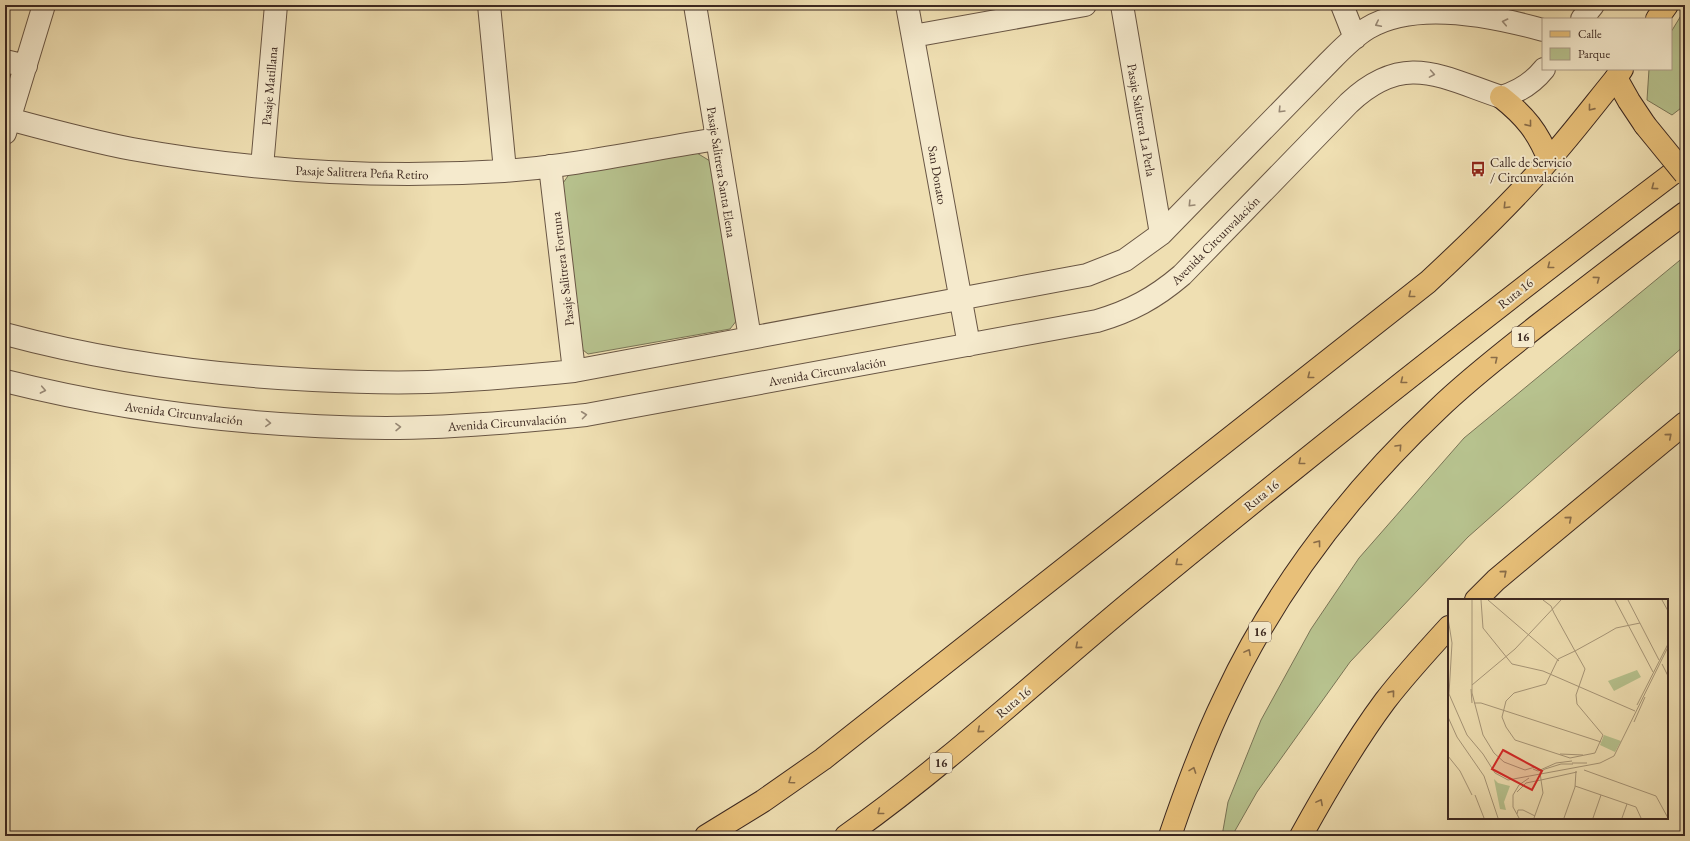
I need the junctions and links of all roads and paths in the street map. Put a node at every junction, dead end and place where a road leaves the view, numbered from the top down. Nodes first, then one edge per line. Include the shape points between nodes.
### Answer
1 (44, 5) edge
2 (276, 5) edge
3 (489, 5) edge
4 (695, 5) edge
5 (907, 5) edge
6 (1085, 5) edge
7 (1122, 5) edge
8 (1342, 5) edge
9 (1593, 5) edge
10 (1667, 5) edge
11 (1446, 9) edge
12 (1583, 18) edge
13 (1658, 18) edge
14 (1542, 30) edge
15 (913, 36) junction
16 (1355, 38) junction
17 (15, 63) edge
18 (1543, 70) edge
19 (1616, 72) edge
20 (1501, 98) junction
21 (7, 126) edge
22 (717, 139) junction
23 (1549, 160) junction
24 (1685, 164) edge
25 (550, 166) junction
26 (262, 167) junction
27 (505, 170) junction
28 (1685, 174) edge
29 (1685, 212) edge
30 (1161, 234) junction
31 (961, 299) junction
32 (5, 334) edge
33 (750, 338) junction
34 (969, 345) junction
35 (574, 371) junction
36 (5, 381) edge
37 (1685, 423) edge
38 (1477, 599) edge
39 (1448, 628) edge
40 (706, 836) edge
41 (846, 836) edge
42 (1170, 836) edge
43 (1301, 836) edge

1 - 17 street
2 - 26 street, Pasaje Matillana
3 - 27 street
4 - 22 street, Pasaje Salitrera Santa Elena
5 - 15 street, San Donato
6 - 15 street
7 - 30 street, Pasaje Salitrera La Perla
8 - 16 street
9 - 12 street
10 - 13 main road
14 -> 11 street
11 -> 16 street via 1398,16 1368,28
15 - 31 street, San Donato
16 -> 30 street
17 - 21 street
18 - 20 street via 1522,90
19 -> 23 main road
19 - 28 main road, bridge via 1629,101 1645,125
20 -> 23 main road via 1532,126
34 -> 20 street, Avenida Circunvalación via 1097,321 1120,314 1163,291 1182,275 1361,91 1377,81 1406,73 1430,73
21 - 26 street, Pasaje Salitrera Peña Retiro via 196,160
22 - 25 street, Pasaje Salitrera Peña Retiro
22 - 33 street, Pasaje Salitrera Santa Elena
23 -> 40 main road via 1474,240 1428,282 823,759 763,801
24 -> 41 main road, Ruta 16 / 16 via 1307,457 934,769
25 - 27 street, Pasaje Salitrera Peña Retiro
25 - 35 street, Pasaje Salitrera Fortuna
26 - 27 street, Pasaje Salitrera Peña Retiro via 380,174 443,174
42 -> 29 main road, 16 via 1201,750 1225,696 1280,599 1339,514 1438,408 1477,374
30 - 31 street via 1125,260 1100,271
31 - 33 street
31 - 34 street, San Donato
32 - 35 street via 80,352 147,363 281,378 427,382
33 - 35 street
36 -> 34 street, Avenida Circunvalación via 104,403 241,421 387,428 453,426 586,415
38 -> 37 main road via 1496,580
43 -> 39 main road via 1333,779 1385,702

